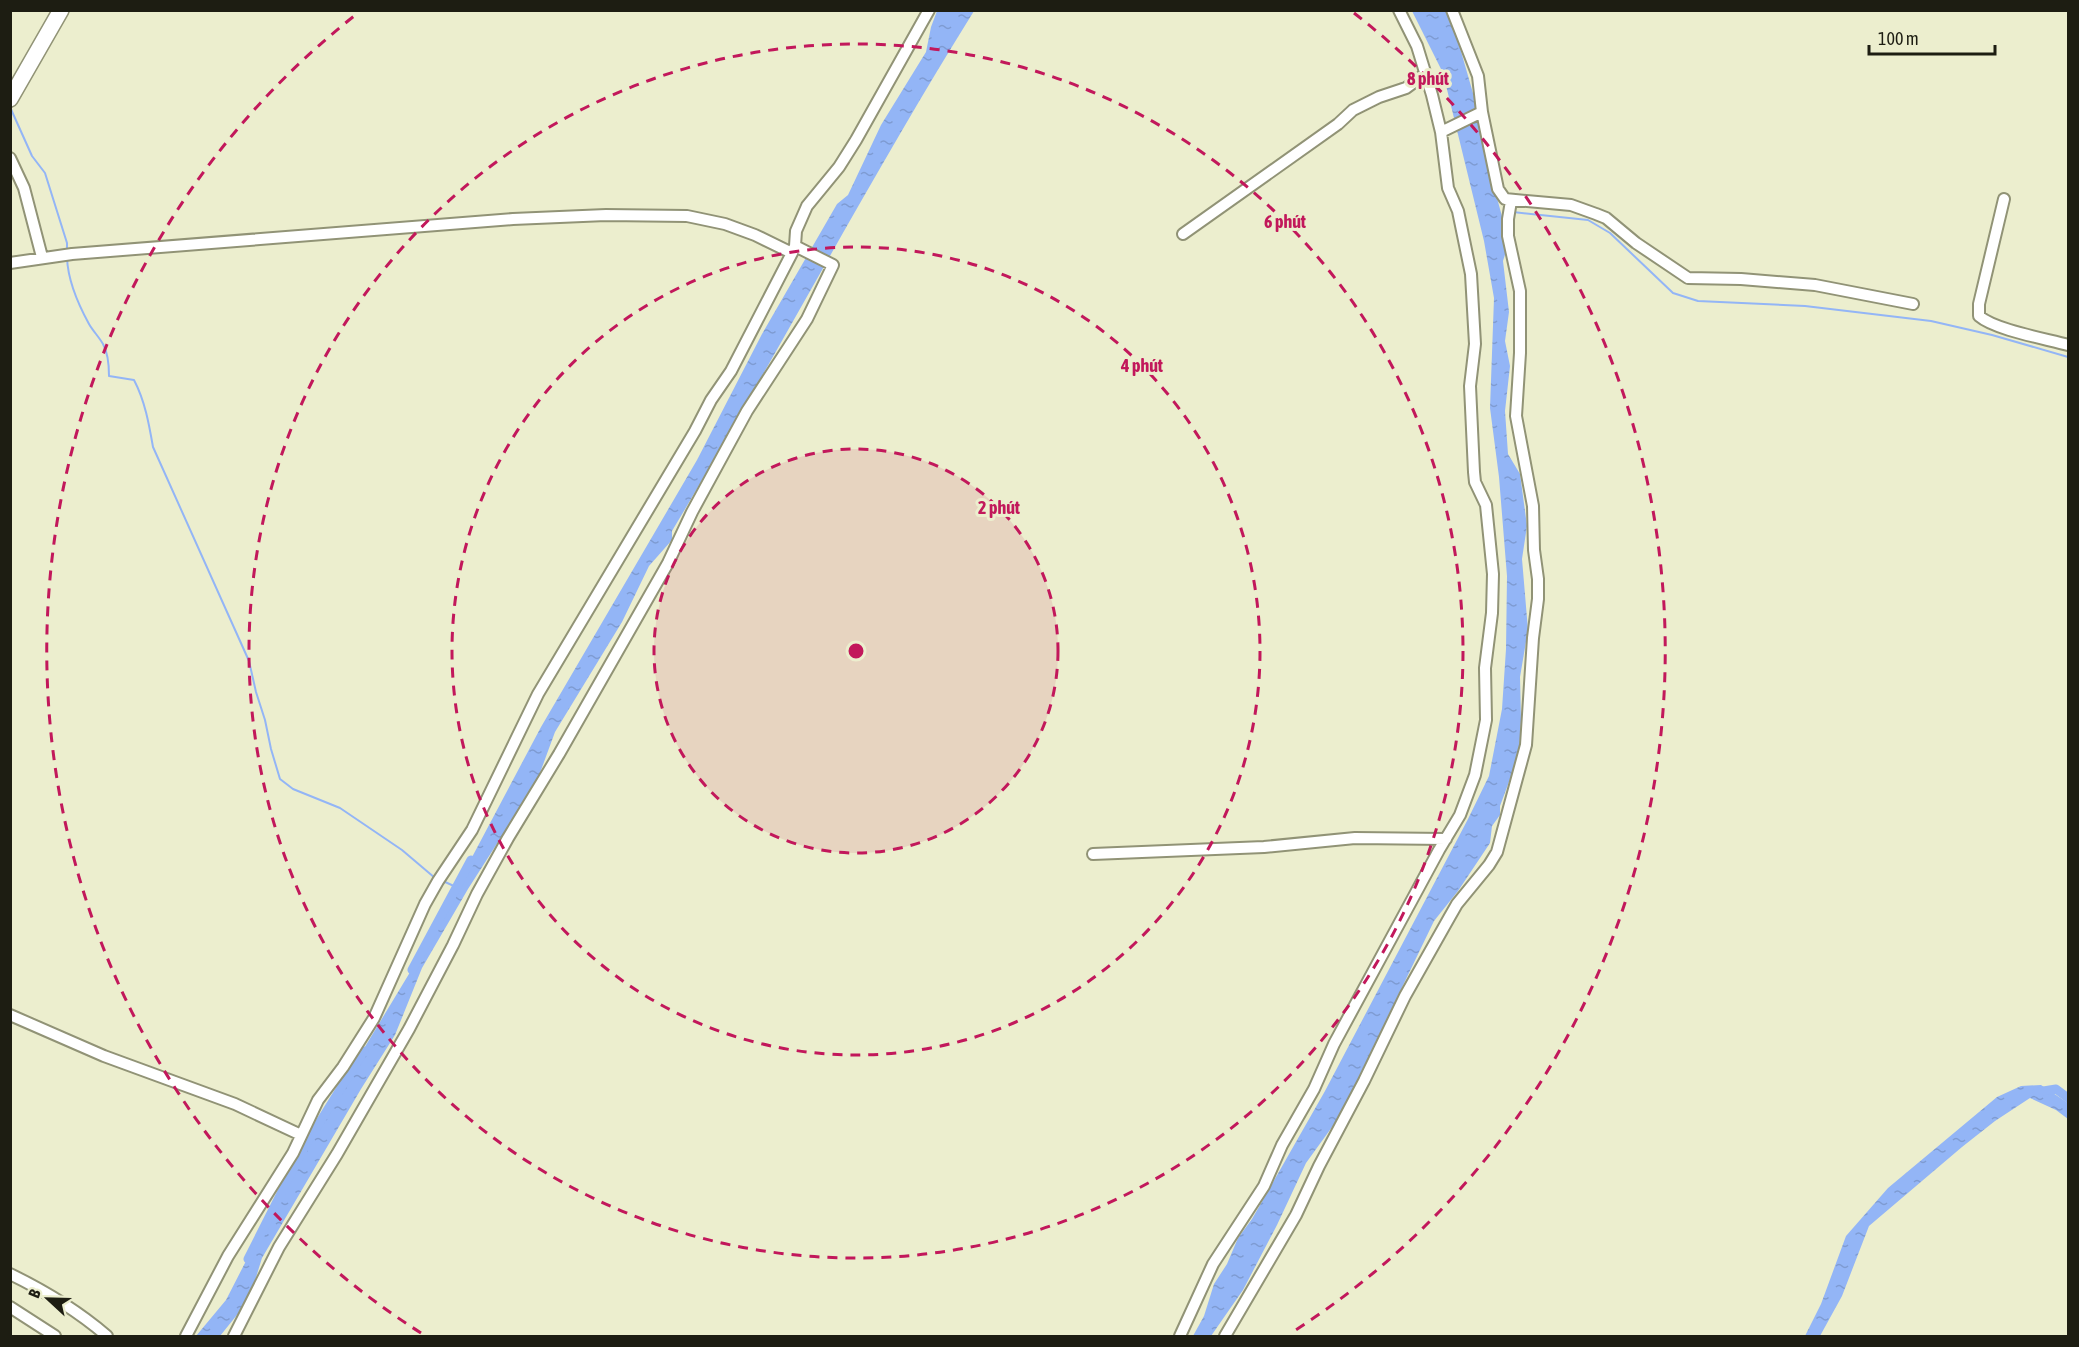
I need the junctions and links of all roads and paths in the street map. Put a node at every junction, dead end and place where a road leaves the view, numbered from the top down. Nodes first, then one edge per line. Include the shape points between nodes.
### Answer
1 (61, 10) edge
2 (929, 10) edge
3 (1399, 10) edge
4 (1452, 10) edge
5 (1426, 77) junction
6 (10, 99) edge
7 (1482, 112) junction
8 (1441, 132) junction
9 (10, 158) edge
10 (2004, 199) dead end
11 (1511, 202) junction
12 (1183, 234) dead end
13 (796, 250) junction
14 (42, 257) junction
15 (10, 263) edge
16 (1913, 304) dead end
17 (2068, 345) edge
18 (1446, 839) junction
19 (1093, 854) dead end
20 (10, 1015) edge
21 (301, 1135) junction
22 (10, 1274) edge
23 (10, 1307) edge
24 (55, 1336) edge
25 (107, 1336) edge
26 (186, 1336) edge
27 (234, 1336) edge
28 (1180, 1336) edge
29 (1226, 1336) edge

1 - 6 highway
2 - 13 street via 856,140 803,213 796,231
3 - 5 street via 1415,39
4 - 7 street via 1478,76
5 - 8 street
5 - 12 street via 1353,110
7 - 8 street
7 - 11 street via 1498,189
8 - 18 street via 1449,188 1473,286 1475,344 1470,386 1474,472 1486,505 1493,574 1483,741 1461,815
9 - 14 street via 24,188
10 - 17 street via 1979,316 2014,331
11 - 16 street via 1571,205 1606,218 1688,278 1815,285
11 - 29 street via 1508,236 1520,291 1516,416 1530,483 1538,579 1526,745 1497,852 1457,904 1405,996 1296,1215
13 - 14 street via 725,224 687,216 606,215
13 - 21 street via 731,371 537,694 472,830 438,881 414,927 374,1018 318,1100
13 - 27 street via 833,265 807,319 747,411 668,563 508,838 409,1029 274,1256
14 - 15 street
18 - 19 street via 1355,838 1264,847
18 - 28 street via 1334,1044 1264,1186 1214,1264
20 - 21 street via 104,1056 235,1104
21 - 26 street via 228,1256
22 - 25 street via 38,1287
23 - 24 street

